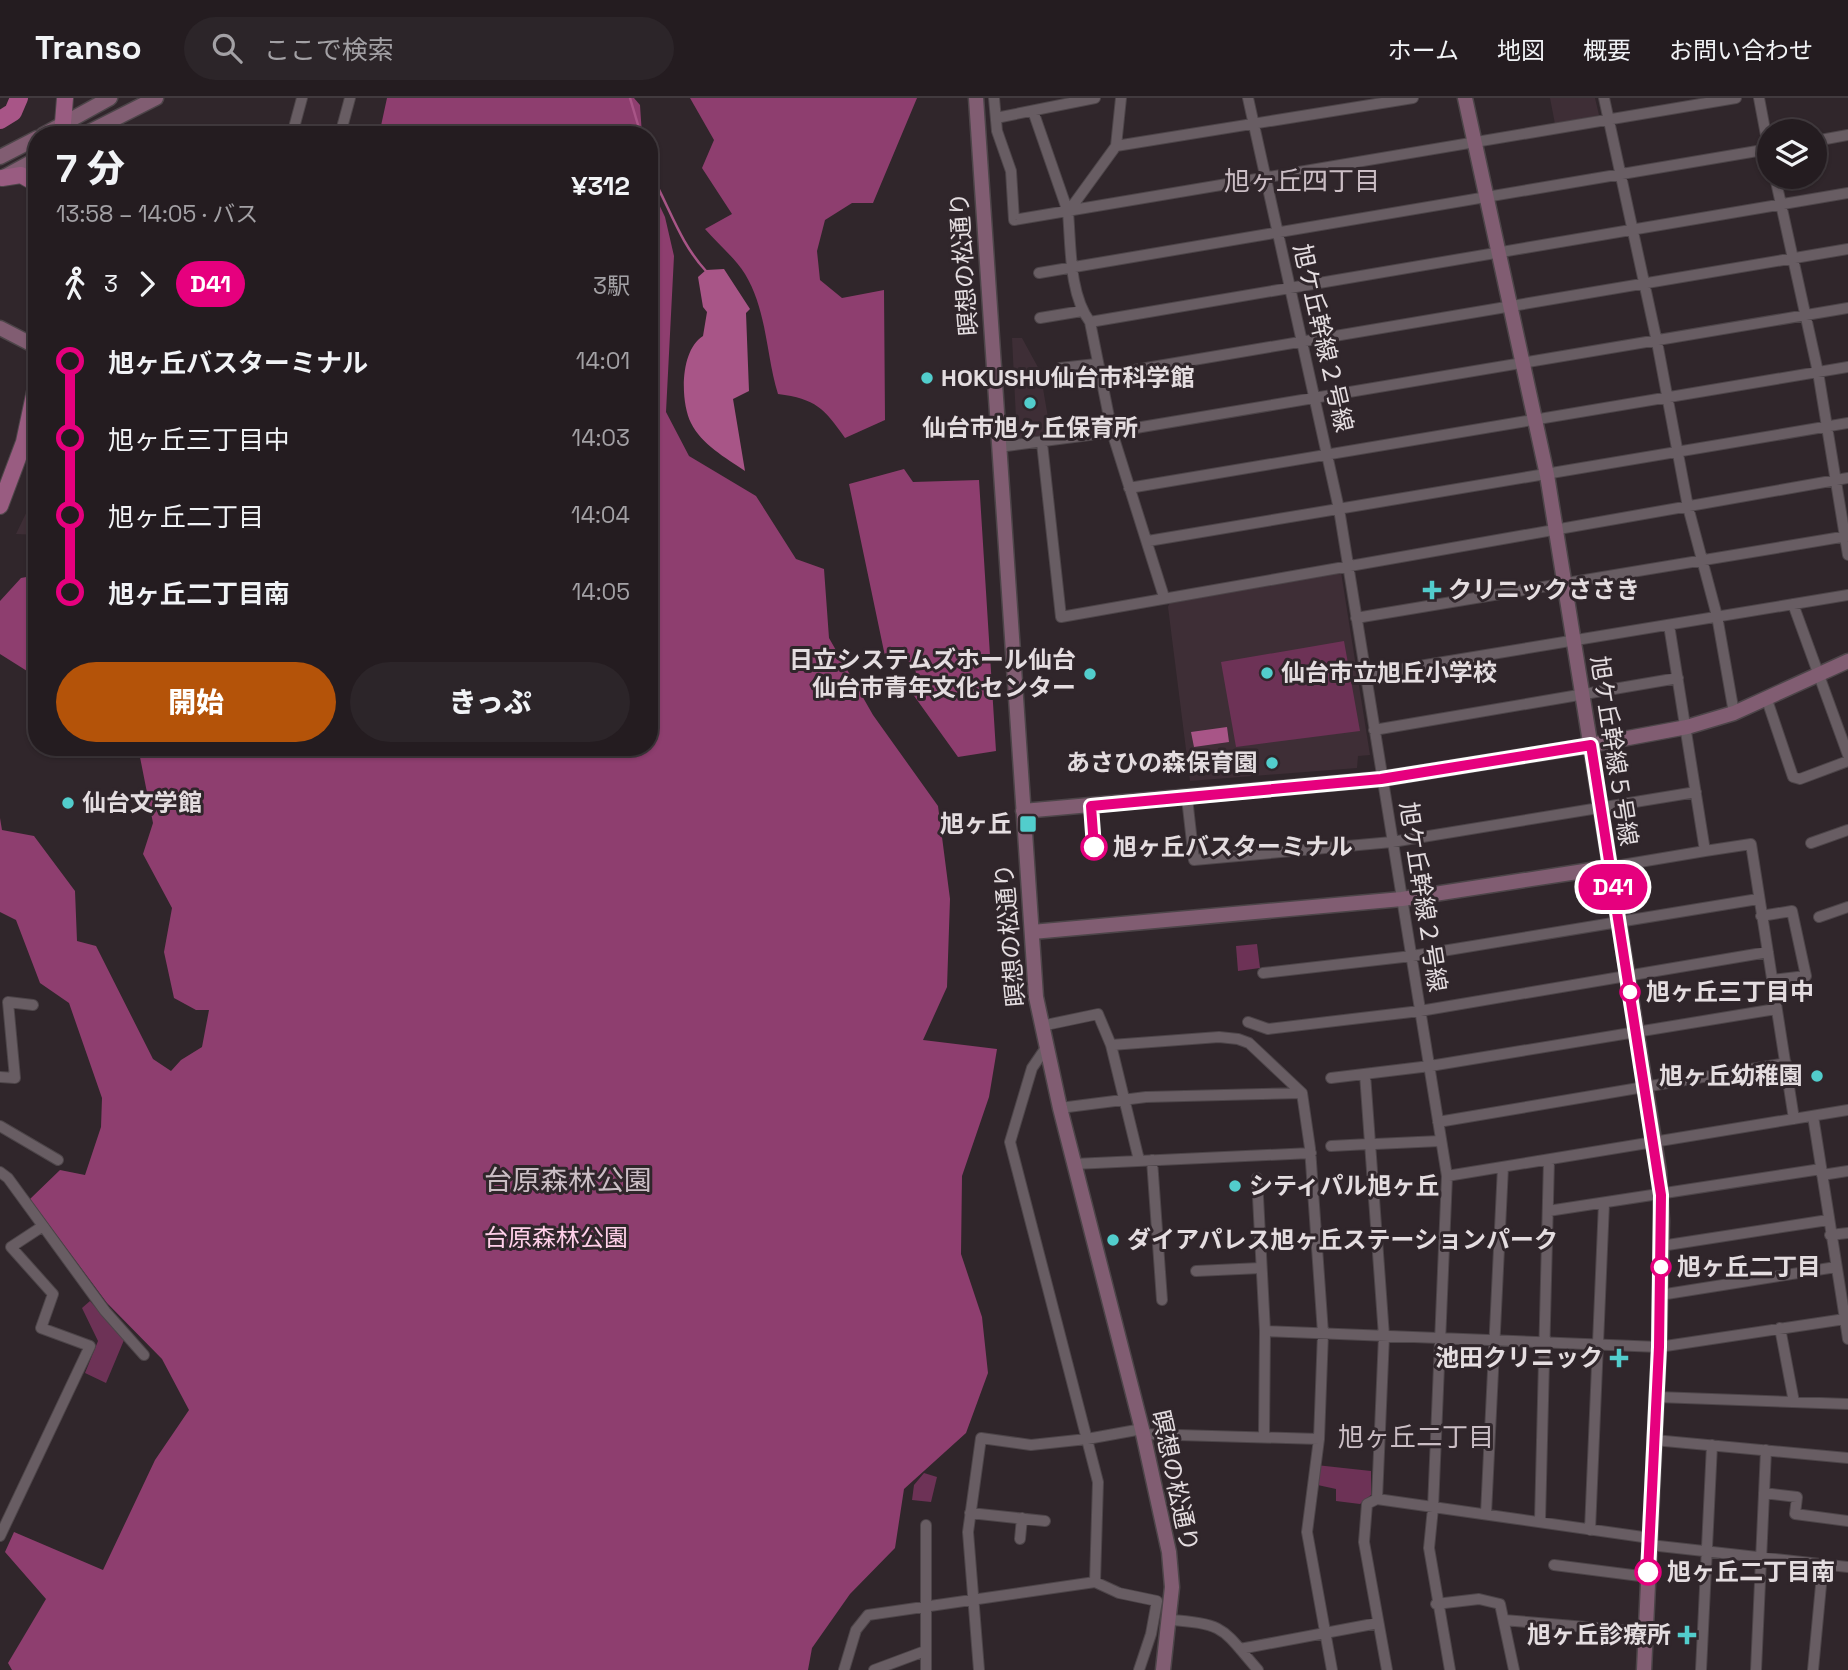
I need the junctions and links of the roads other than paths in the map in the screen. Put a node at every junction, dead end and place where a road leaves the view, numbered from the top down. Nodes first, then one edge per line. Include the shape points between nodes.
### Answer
1 (65, 98) edge
2 (110, 98) edge
3 (156, 98) edge
4 (302, 98) edge
5 (350, 98) edge
6 (976, 98) edge
7 (995, 98) edge
8 (1096, 98) edge
9 (1121, 98) edge
10 (1248, 98) edge
11 (1413, 98) edge
12 (1465, 98) edge
13 (1604, 98) edge
14 (1736, 98) edge
15 (1759, 98) edge
16 (1033, 111) junction
17 (996, 118) junction
18 (1763, 119) edge
19 (1608, 120) junction
20 (1254, 124) junction
21 (62, 126) edge
22 (68, 126) edge
23 (101, 126) edge
24 (294, 126) edge
25 (342, 126) edge
26 (1848, 135) edge
27 (1827, 139) edge
28 (28, 143) edge
29 (1475, 145) junction
30 (1116, 146) junction
31 (1757, 152) edge
32 (0, 158) edge
33 (28, 164) edge
34 (1619, 176) junction
35 (1, 179) edge
36 (28, 179) edge
37 (1266, 180) junction
38 (1777, 189) edge
39 (1848, 193) edge
40 (1487, 198) junction
41 (1780, 204) junction
42 (1068, 212) junction
43 (1630, 230) junction
44 (1278, 234) junction
45 (1848, 248) edge
46 (1499, 254) junction
47 (1794, 259) junction
48 (1073, 269) junction
49 (1040, 273) dead end
50 (1644, 285) junction
51 (1291, 289) junction
52 (1510, 308) junction
53 (1848, 308) edge
54 (1082, 311) junction
55 (1805, 315) junction
56 (1040, 318) dead end
57 (1090, 322) junction
58 (0, 328) edge
59 (28, 342) edge
60 (1304, 342) junction
61 (1657, 342) junction
62 (1096, 363) junction
63 (1523, 364) junction
64 (1848, 367) edge
65 (1060, 368) dead end
66 (1818, 372) junction
67 (1099, 376) junction
68 (1315, 398) junction
69 (1668, 398) junction
70 (1536, 420) junction
71 (28, 423) edge
72 (1848, 423) edge
73 (1827, 426) junction
74 (1112, 432) junction
75 (1042, 443) junction
76 (999, 447) junction
77 (1679, 453) junction
78 (1327, 456) junction
79 (1547, 475) junction
80 (1848, 478) edge
81 (1836, 481) junction
82 (1129, 488) junction
83 (0, 506) edge
84 (1688, 507) junction
85 (1339, 509) junction
86 (1557, 528) junction
87 (1847, 536) edge
88 (1148, 541) junction
89 (1848, 555) edge
90 (1702, 561) junction
91 (1349, 566) junction
92 (1564, 584) junction
93 (1848, 595) edge
94 (1164, 597) junction
95 (1793, 604) junction
96 (1717, 616) junction
97 (1356, 618) junction
98 (1669, 625) junction
99 (1573, 640) junction
100 (1848, 662) edge
101 (1365, 675) junction
102 (1821, 676) junction
103 (1678, 678) junction
104 (1582, 695) junction
105 (1767, 700) junction
106 (1734, 713) junction
107 (1687, 727) junction
108 (1374, 730) junction
109 (1591, 745) junction
110 (1847, 749) edge
111 (1848, 761) edge
112 (1381, 779) junction
113 (1696, 792) junction
114 (1187, 798) junction
115 (1600, 808) junction
116 (1023, 811) junction
117 (1848, 830) edge
118 (1392, 842) junction
119 (1811, 844) dead end
120 (1705, 850) junction
121 (1610, 867) junction
122 (1402, 899) junction
123 (1758, 899) junction
124 (1848, 907) edge
125 (1761, 916) junction
126 (1819, 917) dead end
127 (1619, 923) junction
128 (1032, 932) junction
129 (1768, 952) junction
130 (1412, 956) junction
131 (1263, 973) dead end
132 (1628, 978) junction
133 (1772, 980) junction
134 (33, 1004) dead end
135 (1776, 1009) junction
136 (1420, 1011) junction
137 (1248, 1022) dead end
138 (1041, 1026) junction
139 (1636, 1032) junction
140 (1111, 1045) junction
141 (1045, 1049) junction
142 (1786, 1063) junction
143 (1430, 1066) junction
144 (1365, 1074) junction
145 (0, 1077) edge
146 (1331, 1078) dead end
147 (1646, 1088) junction
148 (1302, 1093) junction
149 (1124, 1100) junction
150 (1060, 1108) junction
151 (1848, 1110) edge
152 (1813, 1115) junction
153 (1794, 1119) junction
154 (1438, 1122) junction
155 (0, 1126) edge
156 (1440, 1140) junction
157 (1372, 1144) junction
158 (1655, 1144) junction
159 (1331, 1146) dead end
160 (1311, 1153) junction
161 (58, 1160) dead end
162 (1139, 1160) junction
163 (1152, 1160) junction
164 (1549, 1160) junction
165 (1074, 1164) junction
166 (1503, 1167) junction
167 (1848, 1171) edge
168 (0, 1172) edge
169 (1822, 1172) junction
170 (1447, 1177) junction
171 (1257, 1178) dead end
172 (1661, 1195) junction
173 (1604, 1203) junction
174 (1548, 1211) junction
175 (1828, 1220) junction
176 (43, 1226) junction
177 (1848, 1233) edge
178 (1830, 1235) junction
179 (1661, 1246) junction
180 (1836, 1267) junction
181 (1261, 1268) junction
182 (1196, 1271) dead end
183 (1660, 1295) junction
184 (1162, 1300) dead end
185 (1845, 1319) junction
186 (1780, 1328) junction
187 (1265, 1331) junction
188 (1323, 1333) junction
189 (1384, 1336) junction
190 (1440, 1337) junction
191 (1493, 1339) junction
192 (1848, 1339) edge
193 (1546, 1342) junction
194 (1600, 1344) junction
195 (1659, 1347) junction
196 (144, 1355) dead end
197 (1657, 1396) junction
198 (1794, 1402) junction
199 (1848, 1404) edge
200 (1142, 1431) junction
201 (1264, 1436) junction
202 (1087, 1439) junction
203 (1319, 1439) junction
204 (1654, 1440) junction
205 (1712, 1445) junction
206 (1766, 1450) junction
207 (1848, 1458) edge
208 (1764, 1493) junction
209 (1377, 1499) junction
210 (1433, 1508) junction
211 (970, 1513) junction
212 (1486, 1514) junction
213 (1023, 1518) junction
214 (1045, 1521) dead end
215 (1540, 1521) junction
216 (1848, 1521) edge
217 (926, 1525) dead end
218 (1590, 1530) junction
219 (0, 1536) edge
220 (1020, 1539) dead end
221 (1650, 1541) junction
222 (1705, 1549) junction
223 (1762, 1555) junction
224 (1823, 1564) junction
225 (1554, 1565) dead end
226 (1848, 1567) edge
227 (1648, 1577) junction
228 (1096, 1582) junction
229 (973, 1602) junction
230 (925, 1604) junction
231 (1436, 1604) junction
232 (1170, 1620) junction
233 (1504, 1620) junction
234 (1378, 1623) junction
235 (1326, 1632) junction
236 (1645, 1632) junction
237 (1240, 1649) junction
238 (925, 1651) junction
239 (844, 1670) edge
240 (874, 1670) edge
241 (926, 1670) edge
242 (979, 1670) edge
243 (1139, 1670) edge
244 (1163, 1670) edge
245 (1258, 1670) edge
246 (1332, 1670) edge
247 (1387, 1670) edge
248 (1450, 1670) edge
249 (1514, 1670) edge
250 (1644, 1670) edge
251 (1701, 1670) edge
252 (1756, 1670) edge
253 (1813, 1670) edge

1 - 21 main road
2 - 22 street
3 - 23 street
4 - 24 street
5 - 25 street
6 - 76 street, 瞑想の松通り
7 - 17 street
8 - 16 street
9 - 30 street
10 - 20 street, 旭ケ丘幹線２号線
11 - 20 street
12 - 29 street, 旭ケ丘幹線５号線
13 - 19 street
14 - 19 street
15 - 18 street
16 - 17 street
16 - 42 street
17 - 42 street via 1012,171 1014,220
19 - 29 street
19 - 34 street
20 - 30 street
20 - 37 street, 旭ケ丘幹線２号線
26 - 27 street
28 - 32 street
29 - 37 street
29 - 40 street, 旭ケ丘幹線５号線
30 - 42 street
31 - 34 street
33 - 35 street
34 - 40 street
34 - 43 street
35 - 36 main road via 21,175
37 - 42 street
37 - 44 street, 旭ケ丘幹線２号線
38 - 41 street
39 - 41 street
40 - 44 street
40 - 46 street, 旭ケ丘幹線５号線
41 - 43 street
41 - 47 street
42 - 48 street
43 - 46 street
43 - 50 street
44 - 48 street
44 - 51 street, 旭ケ丘幹線２号線
45 - 47 street
46 - 51 street
46 - 52 street, 旭ケ丘幹線５号線
47 - 50 street
47 - 55 street
48 - 49 street
48 - 54 street
50 - 52 street
50 - 61 street
51 - 57 street
51 - 60 street, 旭ケ丘幹線２号線
52 - 60 street
52 - 63 street, 旭ケ丘幹線５号線
53 - 55 street
54 - 56 street
54 - 57 street
55 - 61 street
55 - 66 street
57 - 62 street
58 - 59 street
60 - 67 street
60 - 68 street, 旭ケ丘幹線２号線
61 - 63 street
61 - 69 street
62 - 65 street
62 - 67 street
63 - 68 street
63 - 70 street, 旭ケ丘幹線５号線
64 - 66 street
66 - 69 street
66 - 73 street
67 - 74 street
68 - 74 street
68 - 78 street, 旭ケ丘幹線２号線
69 - 70 street
69 - 77 street
70 - 78 street
70 - 79 street, 旭ケ丘幹線５号線
71 - 83 main road
72 - 73 street
73 - 77 street
73 - 81 street
74 - 75 street
74 - 82 street
75 - 76 street
75 - 94 street via 1061,617
76 - 116 street, 瞑想の松通り
77 - 79 street
77 - 84 street
78 - 82 street
78 - 85 street, 旭ケ丘幹線２号線
79 - 85 street
79 - 86 street, 旭ケ丘幹線５号線
80 - 81 street
81 - 84 street
81 - 87 street
82 - 88 street
84 - 86 street
84 - 90 street
85 - 88 street
85 - 91 street, 旭ケ丘幹線２号線
86 - 91 street
86 - 92 street, 旭ケ丘幹線５号線
87 - 89 street
87 - 90 street
88 - 94 street
90 - 92 street
90 - 96 street
91 - 94 street
91 - 97 street, 旭ケ丘幹線２号線
92 - 97 street
92 - 99 street, 旭ケ丘幹線５号線
93 - 95 street
95 - 96 street
95 - 102 street
96 - 98 street
96 - 106 street
97 - 101 street, 旭ケ丘幹線２号線
98 - 99 street
98 - 103 street
99 - 101 street
99 - 104 street, 旭ケ丘幹線５号線
100 - 102 street
101 - 108 street, 旭ケ丘幹線２号線
102 - 105 street
102 - 110 street
103 - 104 street
103 - 107 street
104 - 108 street
104 - 109 street, 旭ケ丘幹線５号線
105 - 106 street
105 - 111 street via 1793,776 1800,779
106 - 107 street
107 - 109 street
107 - 113 street
108 - 112 street, 旭ケ丘幹線２号線
109 - 112 street
109 - 115 street, 旭ケ丘幹線５号線
112 - 114 street
112 - 118 street, 旭ケ丘幹線２号線
113 - 115 street
113 - 120 street
114 - 116 street
114 - 118 street via 1194,860
115 - 118 street
115 - 121 street, 旭ケ丘幹線５号線
116 - 128 street, 瞑想の松通り
117 - 119 street
118 - 122 street, 旭ケ丘幹線２号線
120 - 121 street
120 - 123 street via 1751,844
121 - 122 street
121 - 127 street, 旭ケ丘幹線５号線
122 - 128 street
122 - 130 street, 旭ケ丘幹線２号線
123 - 125 street
123 - 127 street
124 - 126 street
125 - 129 street
125 - 133 street via 1792,911 1805,976
127 - 130 street
127 - 132 street, 旭ケ丘幹線５号線
128 - 138 street, 瞑想の松通り
129 - 132 street
129 - 133 street
130 - 131 street
130 - 136 street, 旭ケ丘幹線２号線
132 - 136 street
132 - 139 street, 旭ケ丘幹線５号線
133 - 135 street
134 - 145 street via 8,1002 15,1078
135 - 139 street
135 - 142 street
136 - 137 street via 1268,1029
136 - 143 street, 旭ケ丘幹線２号線
138 - 140 street via 1098,1014
138 - 141 street, 瞑想の松通り
139 - 143 street
139 - 147 street, 旭ケ丘幹線５号線
140 - 148 street via 1238,1039 1249,1043
140 - 149 street
141 - 150 street, 瞑想の松通り
141 - 202 street via 1032,1068 1010,1142
142 - 147 street
142 - 153 street
143 - 144 street
143 - 154 street, 旭ケ丘幹線２号線
144 - 146 street
144 - 157 street
147 - 154 street
147 - 158 street, 旭ケ丘幹線５号線
148 - 149 street
148 - 160 street
149 - 150 street
149 - 162 street
150 - 165 street, 瞑想の松通り
151 - 152 street
152 - 153 street
152 - 169 street
153 - 158 street
154 - 156 street, 旭ケ丘幹線２号線
155 - 161 street
156 - 157 street
156 - 170 street, 旭ケ丘幹線２号線
157 - 159 street
157 - 189 street
158 - 164 street
158 - 172 street, 旭ケ丘幹線５号線
160 - 163 street
160 - 188 street
162 - 163 street
162 - 165 street
163 - 184 street
164 - 166 street
164 - 174 street
165 - 200 street, 瞑想の松通り
166 - 170 street
166 - 191 street
167 - 169 street
168 - 176 street
169 - 172 street
169 - 175 street
170 - 190 street, 旭ケ丘幹線２号線
171 - 181 street
172 - 173 street
172 - 179 street, 旭ケ丘幹線５号線
173 - 174 street
173 - 194 street
174 - 193 street
175 - 178 street
175 - 179 street
176 - 196 street via 105,1311
176 - 219 street via 11,1247 52,1294 41,1328 90,1346
177 - 178 street
178 - 180 street
179 - 183 street, 旭ケ丘幹線５号線
180 - 183 street
180 - 185 street
181 - 182 street
181 - 187 street
183 - 195 street, 旭ケ丘幹線５号線
185 - 186 street
185 - 192 street
186 - 195 street
186 - 198 street
187 - 188 street
187 - 201 street
188 - 189 street
188 - 203 street
189 - 190 street
189 - 209 street
190 - 191 street
190 - 210 street, 旭ケ丘幹線２号線
191 - 193 street
191 - 212 street
193 - 194 street
193 - 215 street
194 - 195 street
194 - 218 street
195 - 197 street, 旭ケ丘幹線５号線
197 - 198 street
197 - 204 street, 旭ケ丘幹線５号線
198 - 199 street
200 - 201 street
200 - 202 street
200 - 232 street, 瞑想の松通り via 1169,1552
201 - 203 street
202 - 211 street via 1031,1445 981,1438
202 - 228 street via 1098,1482
203 - 235 street via 1307,1532
204 - 205 street
204 - 221 street, 旭ケ丘幹線５号線
205 - 206 street
205 - 222 street
206 - 207 street
206 - 208 street
208 - 216 street via 1797,1497 1796,1514
208 - 223 street
209 - 210 street
209 - 234 street via 1367,1504 1364,1542
210 - 212 street
210 - 231 street, 旭ケ丘幹線２号線 via 1429,1548
211 - 213 street
211 - 229 street
212 - 215 street
213 - 214 street
213 - 220 street
215 - 218 street
217 - 230 street
218 - 221 street
221 - 222 street
221 - 227 street, 旭ケ丘幹線５号線
222 - 223 street
222 - 251 street
223 - 224 street
223 - 252 street
224 - 226 street
224 - 253 street
225 - 227 street
227 - 236 street, 旭ケ丘幹線５号線
228 - 229 street
228 - 243 street via 1119,1593 1157,1601
229 - 230 street
229 - 242 street
230 - 238 street
230 - 239 street via 868,1615 856,1630
231 - 233 street via 1496,1601
231 - 248 street, 旭ケ丘幹線２号線
232 - 237 street via 1210,1623 1225,1631
232 - 244 street, 瞑想の松通り
233 - 236 street
233 - 249 street
234 - 235 street
234 - 247 street
235 - 237 street
235 - 246 street
236 - 250 street, 旭ケ丘幹線５号線
237 - 245 street
238 - 240 street
238 - 241 street

